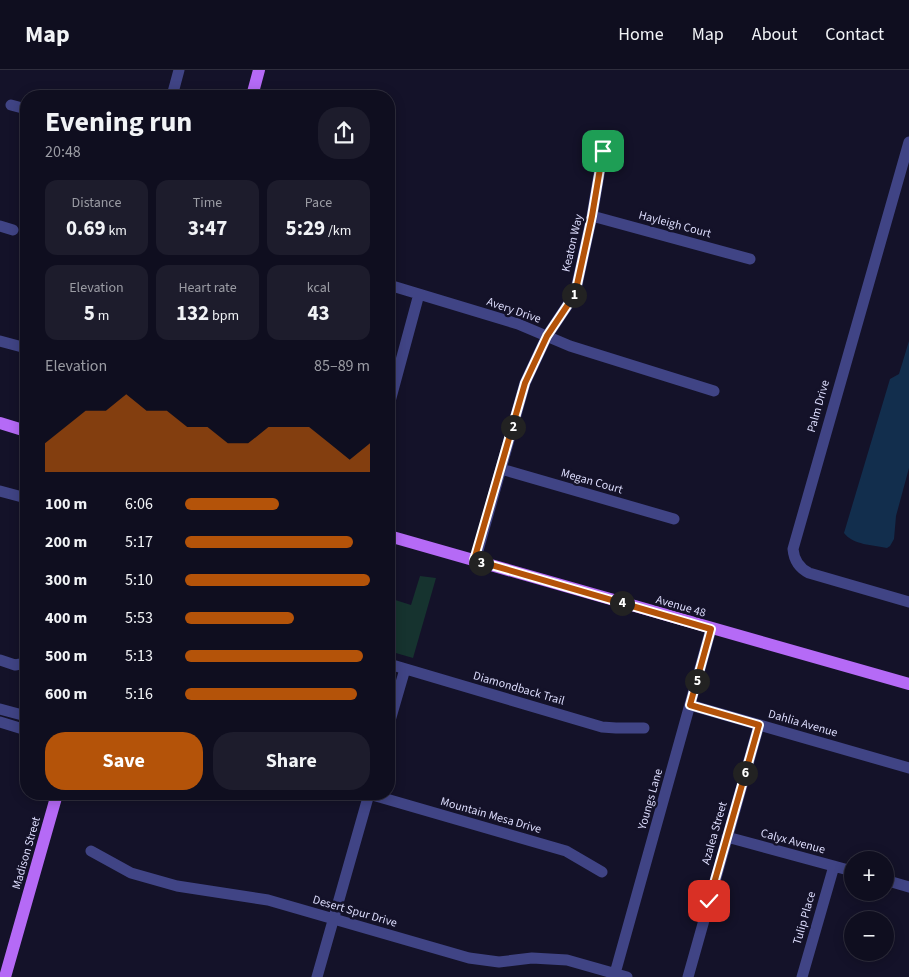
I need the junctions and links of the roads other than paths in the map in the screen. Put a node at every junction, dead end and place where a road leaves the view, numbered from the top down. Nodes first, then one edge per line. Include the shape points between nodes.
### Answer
1 (179, 70) edge
2 (259, 70) edge
3 (174, 90) edge
4 (254, 90) edge
5 (11, 105) dead end
6 (20, 107) edge
7 (909, 142) edge
8 (603, 151) dead end
9 (592, 216) junction
10 (0, 226) edge
11 (13, 230) dead end
12 (750, 259) dead end
13 (395, 287) edge
14 (420, 294) junction
15 (547, 336) junction
16 (0, 341) edge
17 (20, 346) edge
18 (395, 384) edge
19 (714, 390) dead end
20 (0, 423) edge
21 (20, 429) edge
22 (501, 469) junction
23 (0, 491) edge
24 (20, 496) edge
25 (674, 519) dead end
26 (395, 538) edge
27 (474, 560) junction
28 (909, 602) edge
29 (711, 629) junction
30 (0, 660) edge
31 (20, 664) edge
32 (395, 666) edge
33 (405, 669) junction
34 (909, 684) edge
35 (395, 703) edge
36 (690, 705) junction
37 (0, 709) edge
38 (20, 714) edge
39 (0, 722) edge
40 (759, 725) junction
41 (20, 728) edge
42 (644, 728) dead end
43 (909, 768) edge
44 (54, 800) edge
45 (367, 800) edge
46 (390, 800) edge
47 (727, 837) junction
48 (91, 851) dead end
49 (834, 866) junction
50 (844, 869) edge
51 (602, 872) dead end
52 (894, 883) edge
53 (909, 887) edge
54 (333, 919) junction
55 (615, 975) edge
56 (5, 977) edge
57 (316, 977) edge
58 (627, 977) edge
59 (688, 977) edge
60 (802, 977) edge

1 - 3 street
2 - 4 main road
5 - 6 street
7 - 28 street, Palm Drive via 792,548 797,563 809,573
8 - 9 street, Keaton Way
9 - 12 street, Hayleigh Court
9 - 15 street, Keaton Way via 575,294
10 - 11 street
13 - 14 street, Avery Drive
14 - 15 street, Avery Drive
14 - 18 street
15 - 19 street, Avery Drive
15 - 22 street, Keaton Way via 525,383
16 - 17 street
20 - 21 main road
22 - 25 street, Megan Court
22 - 27 street, Keaton Way
23 - 24 street
26 - 27 main road, Avenue 48
27 - 29 main road, Avenue 48
29 - 34 main road, Avenue 48
29 - 36 street, Youngs Lane
30 - 31 street
32 - 33 street, Diamondback Trail
33 - 35 street
33 - 42 street, Diamondback Trail via 602,726
36 - 40 street, Dahlia Avenue
36 - 55 street, Youngs Lane
37 - 38 street
39 - 41 street
40 - 43 street, Dahlia Avenue
40 - 47 street, Azalea Street
44 - 56 main road, Madison Street
45 - 54 street
46 - 51 street, Mountain Mesa Drive via 566,851
47 - 49 street, Calyx Avenue
47 - 59 street, Azalea Street
48 - 54 street, Desert Spur Drive via 131,873 177,886 268,900
49 - 50 street, Calyx Avenue
49 - 60 street, Tulip Place
52 - 53 street
54 - 55 street, Desert Spur Drive via 469,958 499,962 551,958
54 - 57 street
55 - 58 street, Desert Spur Drive

